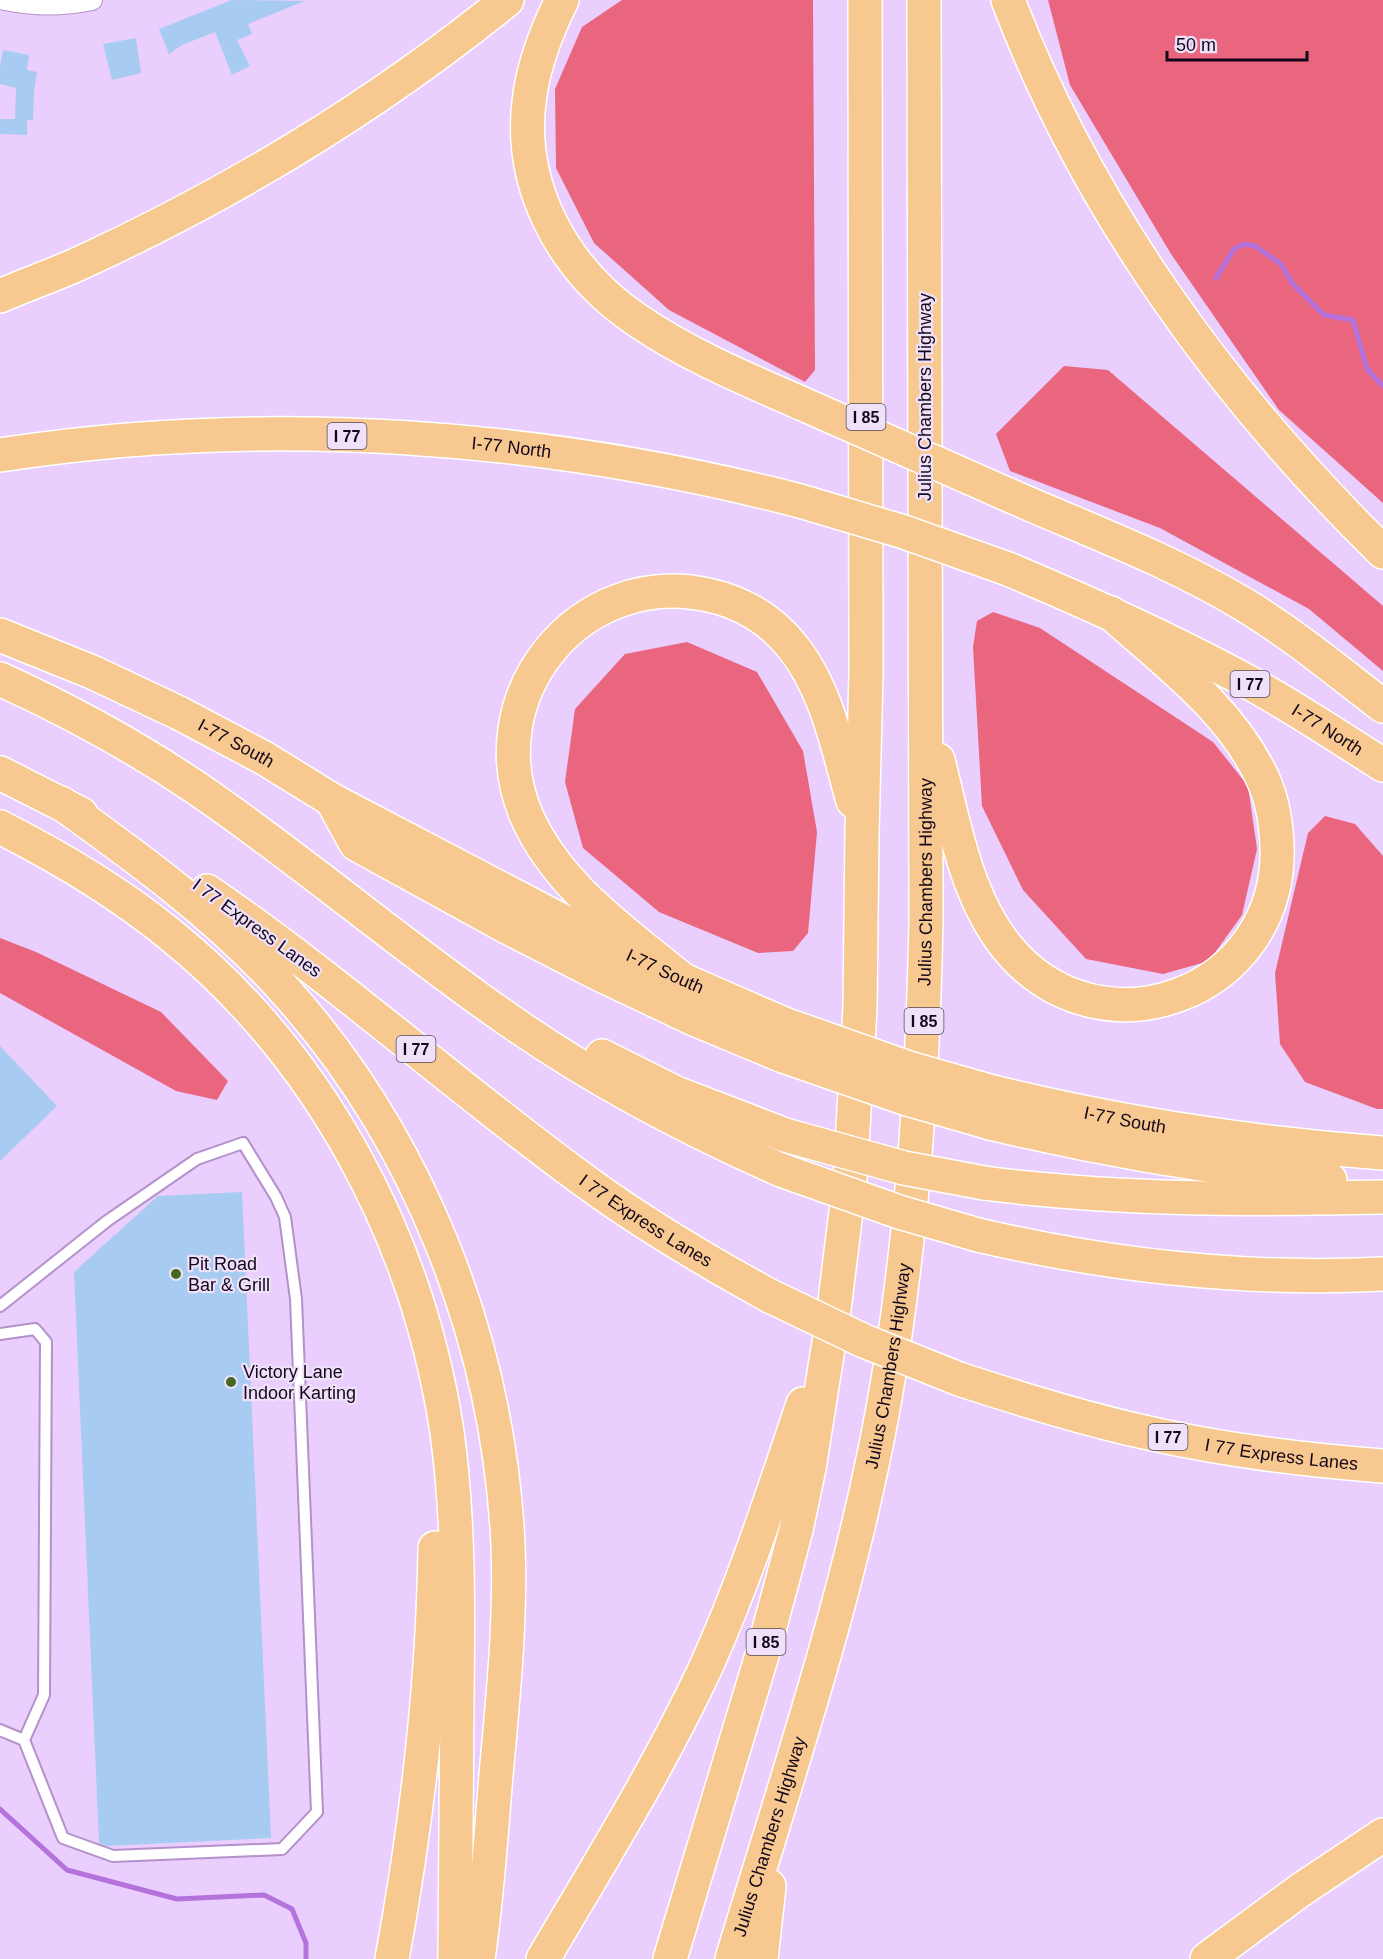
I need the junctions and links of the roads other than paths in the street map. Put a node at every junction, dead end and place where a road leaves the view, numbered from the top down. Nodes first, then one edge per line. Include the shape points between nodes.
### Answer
1 (5, 0) edge
2 (92, 0) edge
3 (507, 0) edge
4 (562, 0) edge
5 (865, 0) edge
6 (924, 0) edge
7 (1008, 0) edge
8 (0, 296) edge
9 (0, 455) edge
10 (1383, 552) edge
11 (1111, 613) junction
12 (0, 635) edge
13 (0, 679) edge
14 (1383, 706) edge
15 (926, 713) junction
16 (1383, 765) edge
17 (0, 773) edge
18 (332, 800) junction
19 (62, 803) junction
20 (0, 827) edge
21 (862, 833) junction
22 (431, 964) junction
23 (683, 980) junction
24 (784, 1040) junction
25 (992, 1107) junction
26 (1383, 1153) edge
27 (1383, 1185) edge
28 (1383, 1197) edge
29 (1383, 1274) edge
30 (0, 1306) edge
31 (421, 1313) junction
32 (833, 1317) junction
33 (2, 1334) edge
34 (1383, 1466) edge
35 (0, 1730) edge
36 (24, 1740) junction
37 (778, 1806) junction
38 (1383, 1835) edge
39 (392, 1959) edge
40 (455, 1959) edge
41 (478, 1959) edge
42 (543, 1959) edge
43 (670, 1959) edge
44 (732, 1959) edge
45 (761, 1959) edge
46 (1207, 1959) edge

1 - 2 street via 51,5
3 - 8 highway via 407,76 281,157 75,266
4 - 14 highway, bridge via 534,74 527,115 529,156 546,216 556,235 581,271 615,304 706,361 1165,564 1241,603 1308,647
5 - 21 highway, I 85 via 866,673
6 - 15 highway, Julius Chambers Highway / I 85
7 - 10 highway via 1026,49 1076,149 1161,289 1275,438
9 - 11 highway, I-77 North / I 77, bridge via 122,441 279,435 420,438 619,462 800,501 904,532 1008,569
11 - 15 highway via 1199,692 1235,732 1262,776 1275,816 1277,869 1262,921 1230,964 1198,987 1147,1004 1107,1004 1068,994 1019,961 993,927 973,885
11 - 16 highway, I-77 North / I 77 via 1260,689
12 - 18 highway, I-77 South via 179,713
13 - 22 highway via 74,715 194,786
15 - 37 highway, Julius Chambers Highway / I 85 via 925,1010 907,1257 868,1481 836,1610
17 - 19 highway, I 77 Express Lanes / I 77
18 - 23 highway, I-77 South via 610,946
18 - 24 highway via 356,844 507,927 704,1024
19 - 34 highway, I 77 Express Lanes / I 77, bridge via 146,851 244,916 507,1123 624,1209 770,1296 864,1341 959,1379 1051,1408 1155,1434 1292,1458
19 - 41 highway via 195,903 253,957 303,1012 350,1074 398,1152 437,1232 455,1280 494,1420 508,1546 506,1662
20 - 31 highway via 72,865 137,909 198,959 274,1037 318,1096 359,1163 393,1235
21 - 23 highway via 832,729 813,681 793,647 768,622 719,597 678,590 617,600 565,632 538,664 522,700 514,744 519,794 539,840 561,871 600,911
21 - 32 highway, I 85 via 856,1096
22 - 28 highway, bridge via 644,1078 712,1108 785,1135 894,1166 1060,1192 1302,1199
22 - 29 highway, bridge via 596,1077 673,1120 781,1170 899,1212 978,1235 1164,1268 1278,1276
23 - 24 highway, I-77 South
24 - 25 highway, bridge via 907,1100
25 - 26 highway, I-77 South via 1087,1114 1284,1145
25 - 27 highway via 1081,1144 1180,1162
30 - 36 lane via 106,1221 188,1165 243,1143 285,1217 296,1299 316,1812 282,1850 113,1856 63,1838
31 - 39 highway via 436,1525 434,1598 423,1750
31 - 40 highway via 440,1392 455,1524
32 - 42 highway via 748,1563 704,1670 654,1768
32 - 43 highway, I 85 via 796,1530
33 - 36 lane via 35,1329 46,1342 44,1695
35 - 36 lane
37 - 44 highway, Julius Chambers Highway / I 85
37 - 45 highway
38 - 46 highway

